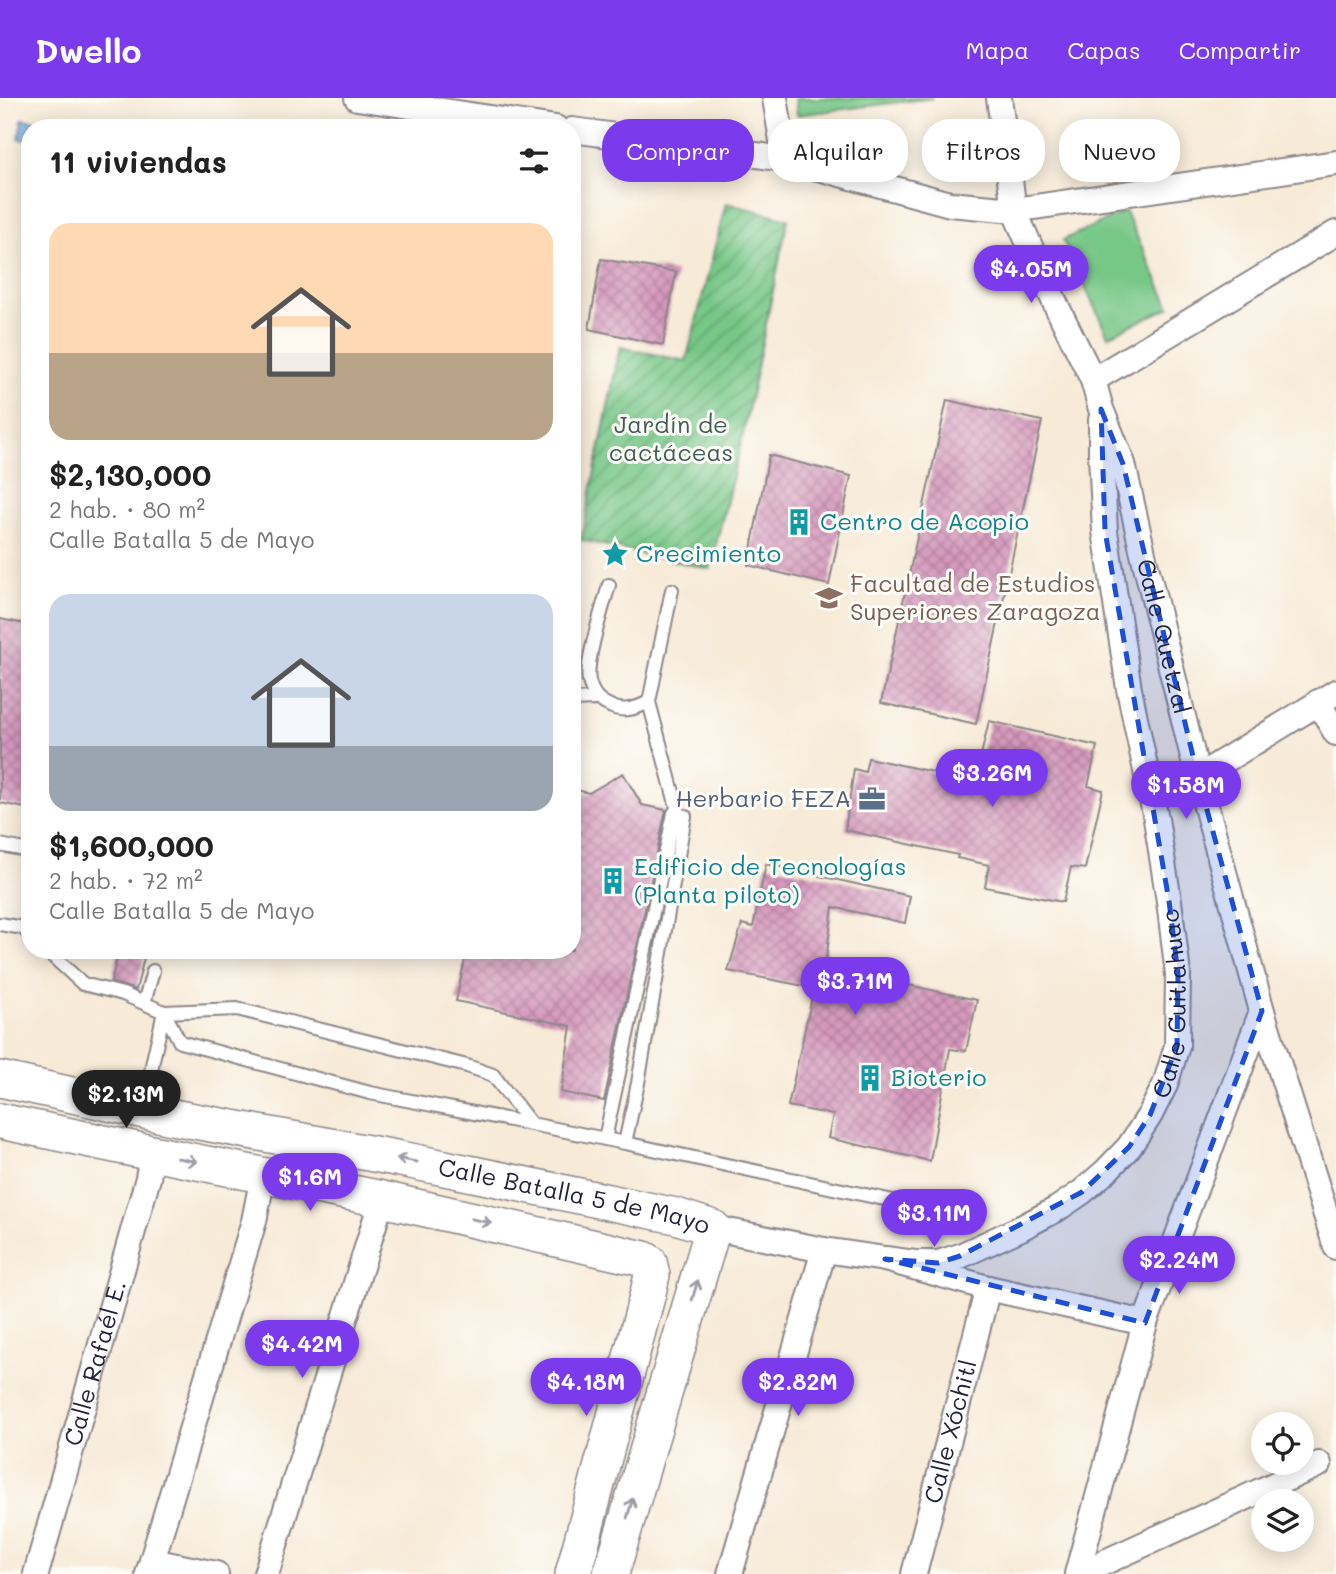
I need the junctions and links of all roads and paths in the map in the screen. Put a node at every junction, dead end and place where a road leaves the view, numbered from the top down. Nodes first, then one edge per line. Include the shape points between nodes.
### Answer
1 (356, 98) edge
2 (775, 98) edge
3 (999, 98) edge
4 (496, 119) edge
5 (778, 119) edge
6 (581, 131) edge
7 (768, 157) edge
8 (1336, 163) edge
9 (869, 182) edge
10 (1014, 210) junction
11 (1336, 233) edge
12 (1093, 380) junction
13 (1101, 408) junction
14 (609, 585) dead end
15 (672, 590) dead end
16 (1327, 697) edge
17 (596, 699) junction
18 (581, 700) edge
19 (649, 702) junction
20 (1336, 733) edge
21 (1198, 777) junction
22 (680, 815) junction
23 (0, 845) edge
24 (21, 849) edge
25 (0, 924) edge
26 (21, 929) edge
27 (57, 959) edge
28 (65, 959) edge
29 (64, 965) junction
30 (153, 971) dead end
31 (144, 1003) junction
32 (1262, 1011) junction
33 (164, 1012) junction
34 (0, 1079) edge
35 (151, 1113) junction
36 (0, 1121) edge
37 (531, 1124) junction
38 (605, 1139) junction
39 (625, 1143) junction
40 (152, 1153) junction
41 (263, 1176) junction
42 (382, 1199) junction
43 (898, 1202) dead end
44 (713, 1228) junction
45 (1336, 1247) edge
46 (824, 1250) junction
47 (885, 1259) junction
48 (988, 1288) junction
49 (1145, 1323) junction
50 (1320, 1464) dead end
51 (150, 1567) edge
52 (36, 1574) edge
53 (216, 1574) edge
54 (265, 1574) edge
55 (573, 1574) edge
56 (611, 1574) edge
57 (730, 1574) edge
58 (914, 1574) edge
59 (1078, 1574) edge

1 - 4 street
2 - 5 street
3 - 10 street, Calle Quetzal
6 - 7 street
8 - 10 street
9 - 10 street via 950,204
10 - 12 street, Calle Quetzal
11 - 12 street
12 - 13 street, Calle Quetzal
13 - 21 street, Calle Quetzal via 1123,464
13 - 47 street, Calle Cuitlahuac via 1105,531 1169,901 1178,974 1177,1046 1150,1115 1129,1147 1082,1192 1058,1209 960,1256 938,1263
14 - 17 lane via 590,657 589,680
15 - 19 lane
16 - 20 street
16 - 21 street
17 - 18 lane
17 - 19 lane via 616,710 637,709
19 - 22 lane
21 - 32 street, Calle Quetzal
22 - 38 lane via 674,813
22 - 39 lane via 685,816
23 - 24 lane
25 - 26 lane
27 - 29 lane
28 - 29 lane
29 - 31 lane via 83,984
30 - 31 lane
31 - 33 lane
32 - 45 street, Calle Quetzal
32 - 49 street
33 - 35 lane via 153,1060
33 - 37 lane via 180,1042 370,1093
33 - 37 lane via 237,1009 467,1066 493,1075
34 - 35 street, Calle Batalla 5 de Mayo
35 - 40 street
44 -> 35 street, Calle Batalla 5 de Mayo via 676,1216 401,1159
36 - 40 street, Calle Batalla 5 de Mayo
37 - 38 lane
38 - 39 lane
39 - 43 lane
40 -> 41 street, Calle Batalla 5 de Mayo
40 - 52 street, Calle Rafaél E.
41 - 42 street, Calle Batalla 5 de Mayo
41 - 51 street via 254,1221
42 - 54 street
42 -> 55 street, Calle Batalla 5 de Mayo via 649,1262 652,1275
44 - 46 street, Calle Batalla 5 de Mayo
56 -> 44 street
46 - 47 street, Calle Batalla 5 de Mayo
46 - 57 street
47 - 48 street, Calle Batalla 5 de Mayo
48 - 49 street, Calle Batalla 5 de Mayo
48 - 58 street, Calle Xóchitl
49 - 59 street
50 - 59 street
51 - 53 street

